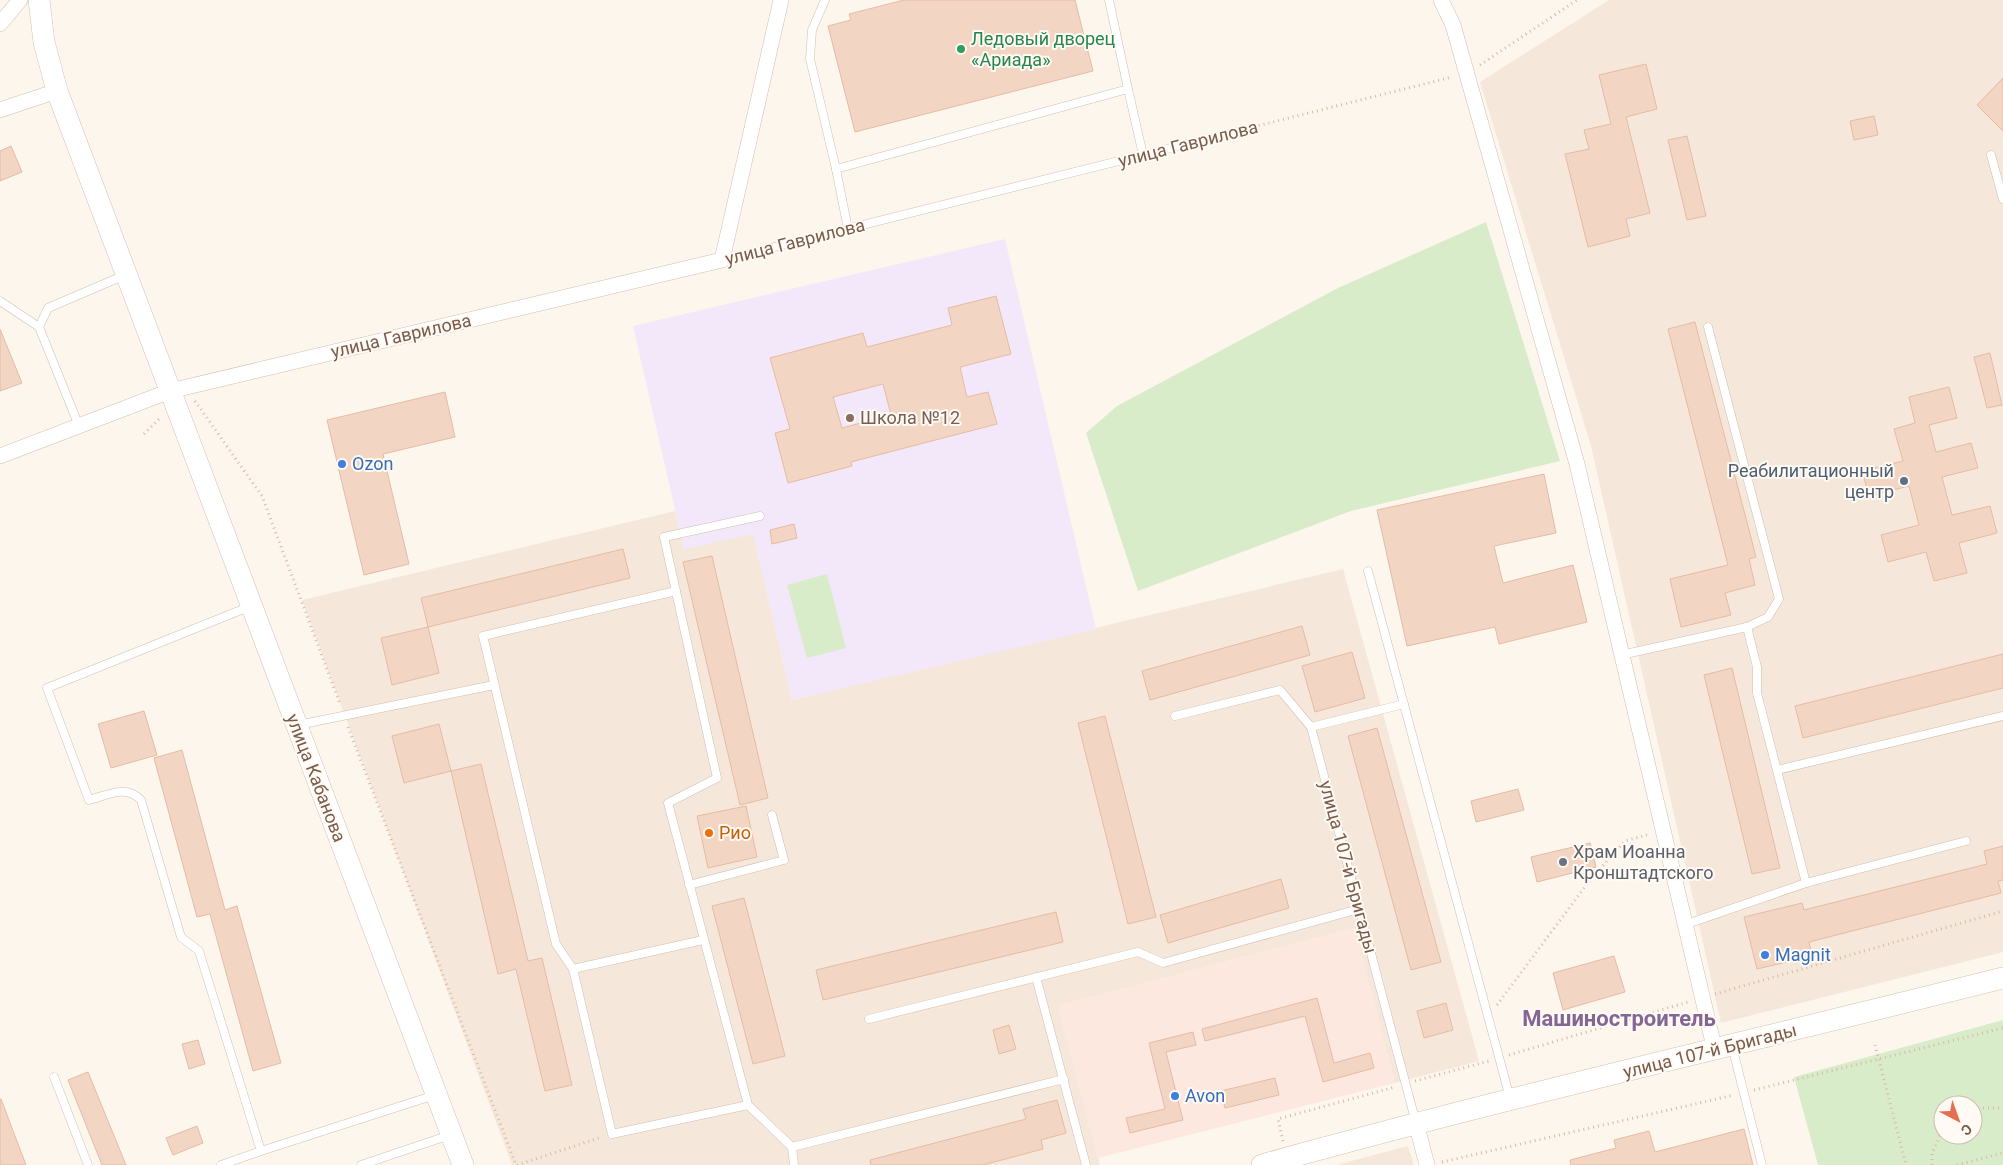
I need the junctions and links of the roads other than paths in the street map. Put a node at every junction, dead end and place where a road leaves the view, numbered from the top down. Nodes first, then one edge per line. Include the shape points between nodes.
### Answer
1 (20, 0) edge
2 (38, 0) edge
3 (781, 0) edge
4 (825, 0) edge
5 (1109, 0) edge
6 (1441, 0) edge
7 (0, 24) edge
8 (1128, 89) junction
9 (57, 91) junction
10 (0, 110) edge
11 (1239, 131) road end
12 (1991, 154) dead end
13 (1143, 155) junction
14 (836, 169) junction
15 (2003, 199) edge
16 (848, 229) junction
17 (722, 260) junction
18 (125, 275) junction
19 (0, 301) edge
20 (39, 327) junction
21 (1708, 327) dead end
22 (173, 399) junction
23 (79, 426) junction
24 (0, 456) edge
25 (760, 516) dead end
26 (1368, 571) dead end
27 (676, 591) junction
28 (251, 606) junction
29 (1747, 627) junction
30 (1621, 655) junction
31 (494, 685) junction
32 (1404, 704) junction
33 (1175, 716) dead end
34 (2003, 716) edge
35 (296, 725) junction
36 (1311, 727) junction
37 (1777, 770) junction
38 (772, 815) dead end
39 (1966, 842) dead end
40 (1806, 883) junction
41 (689, 885) junction
42 (1359, 909) junction
43 (1684, 925) junction
44 (703, 940) junction
45 (573, 969) junction
46 (1036, 977) junction
47 (2003, 978) edge
48 (869, 1019) dead end
49 (1723, 1048) junction
50 (54, 1077) dead end
51 (1064, 1079) junction
52 (436, 1094) junction
53 (1511, 1100) junction
54 (748, 1105) junction
55 (1416, 1123) junction
56 (452, 1134) junction
57 (792, 1147) junction
58 (261, 1151) junction
59 (1300, 1159) edge
60 (1433, 1164) edge
61 (88, 1165) edge
62 (221, 1165) edge
63 (361, 1165) edge
64 (463, 1165) edge
65 (794, 1165) edge
66 (1086, 1165) edge
67 (1262, 1165) edge
68 (1762, 1165) edge

1 - 7 street
2 - 9 main road, улица Кабанова via 44,42
3 - 17 street
4 - 14 lane via 812,30 810,59
5 - 8 lane
6 - 30 street via 1453,25 1577,464
8 - 13 lane
8 - 14 lane
9 - 10 street
9 - 18 main road, улица Кабанова
11 - 13 lane, улица Гаврилова
12 - 15 lane
13 - 16 lane, улица Гаврилова
14 - 16 lane
16 - 17 lane, улица Гаврилова
17 - 22 street, улица Гаврилова
18 - 20 lane via 48,308
18 - 22 main road, улица Кабанова
19 - 20 lane
20 - 23 lane
21 - 29 lane via 1779,599 1768,617
22 - 23 street, улица Гаврилова
22 - 28 main road, улица Кабанова
23 - 24 street, улица Гаврилова
25 - 27 lane via 664,537
26 - 32 lane
27 - 31 lane via 483,636
27 - 41 lane via 717,778 668,803
28 - 35 main road, улица Кабанова
28 - 58 lane via 47,688 89,800 127,790 141,800 181,937 199,951
29 - 30 lane
29 - 37 lane via 1757,667 1757,693
30 - 43 street
31 - 35 lane
31 - 45 lane via 556,944
32 - 36 lane
32 - 53 lane
33 - 36 lane, улица 107-й Бригады via 1280,690
34 - 37 lane
35 - 52 main road, улица Кабанова
36 - 42 lane, улица 107-й Бригады
37 - 40 lane
38 - 41 lane via 784,860
39 - 40 lane
40 - 43 lane
41 - 44 lane
42 - 46 lane via 1163,963 1138,952
42 - 55 lane, улица 107-й Бригады
43 - 49 street via 1701,999
44 - 45 lane
44 - 54 lane
45 - 54 lane via 612,1134
46 - 48 lane
46 - 51 lane
47 - 49 main road, улица 107-й Бригады
49 - 53 main road, улица 107-й Бригады
49 - 68 lane via 1744,1093
50 - 61 lane
51 - 57 lane
51 - 66 lane
52 - 56 main road, улица Кабанова
52 - 58 lane
53 - 55 main road, улица 107-й Бригады
54 - 57 lane
55 - 59 main road, улица 107-й Бригады
55 - 60 street
56 - 63 lane
56 - 64 main road, улица Кабанова
57 - 65 lane
58 - 62 lane
59 - 67 main road, улица 107-й Бригады

